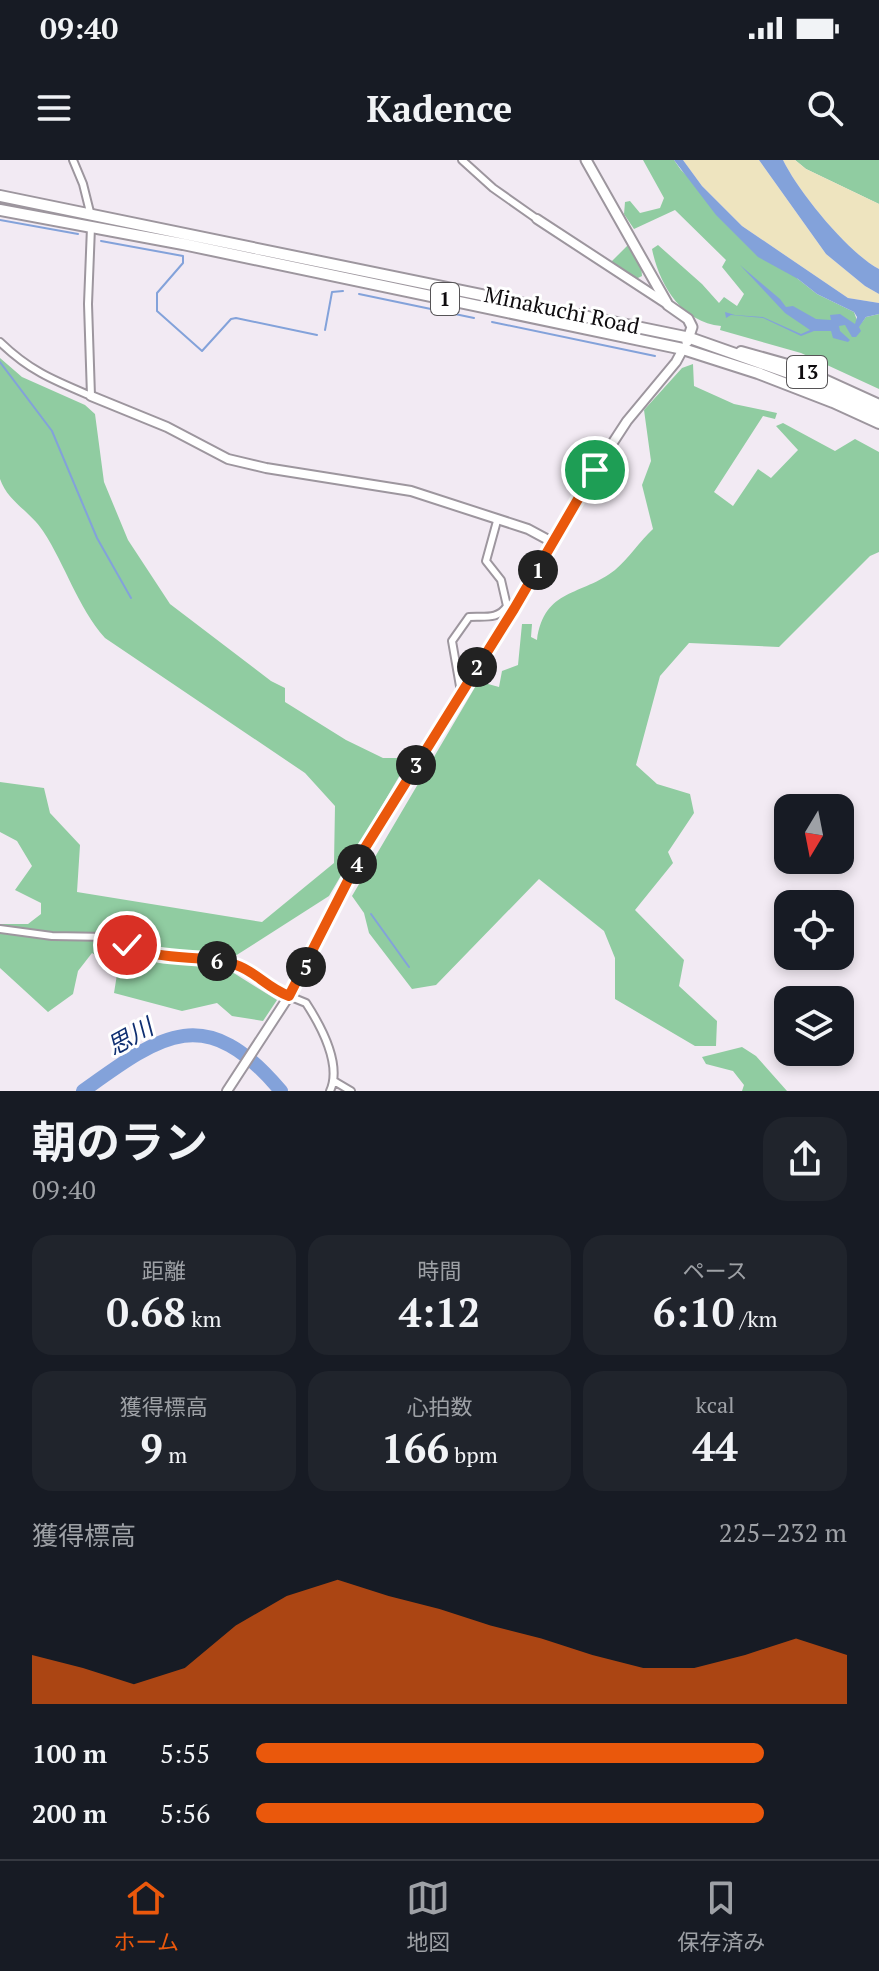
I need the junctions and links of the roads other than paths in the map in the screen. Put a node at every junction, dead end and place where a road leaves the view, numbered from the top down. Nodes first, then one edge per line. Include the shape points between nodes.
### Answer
1 (73, 160) edge
2 (462, 160) edge
3 (586, 160) edge
4 (0, 196) edge
5 (0, 210) edge
6 (91, 214) junction
7 (537, 219) joint
8 (91, 227) junction
9 (668, 305) junction
10 (690, 338) junction
11 (0, 342) edge
12 (683, 349) junction
13 (732, 351) junction
14 (91, 396) junction
15 (879, 405) edge
16 (879, 413) edge
17 (879, 423) edge
18 (497, 521) junction
19 (554, 543) junction
20 (511, 608) junction
21 (461, 692) junction
22 (0, 929) edge
23 (289, 996) junction
24 (334, 1081) junction
25 (227, 1091) edge
26 (330, 1091) edge
27 (351, 1091) edge

1 - 6 street
2 - 7 street
3 - 9 main road
4 - 6 main road, Minakuchi Road / 1
5 - 8 main road, Minakuchi Road / 1
6 - 8 street
6 - 10 main road, Minakuchi Road / 1
7 - 9 street
8 - 12 main road, Minakuchi Road / 1
8 - 14 street
9 - 10 main road via 688,319
10 - 12 main road
10 - 13 main road, Minakuchi Road / 1
11 - 14 street via 23,364
12 - 17 main road, Minakuchi Road / 1
12 - 19 street via 613,442
13 - 15 main road, 13 via 798,368
13 - 16 main road, Minakuchi Road / 1
14 - 18 street via 228,459 411,491
18 - 19 street
18 - 20 street via 486,561 501,580
19 - 20 street
20 - 21 street
20 - 21 street via 495,616 469,617 452,641
21 - 23 street via 363,851
22 - 23 street via 109,937 143,952 234,964
23 - 24 street via 306,1003 313,1015 334,1060
23 - 25 street
24 - 26 street
24 - 27 street

